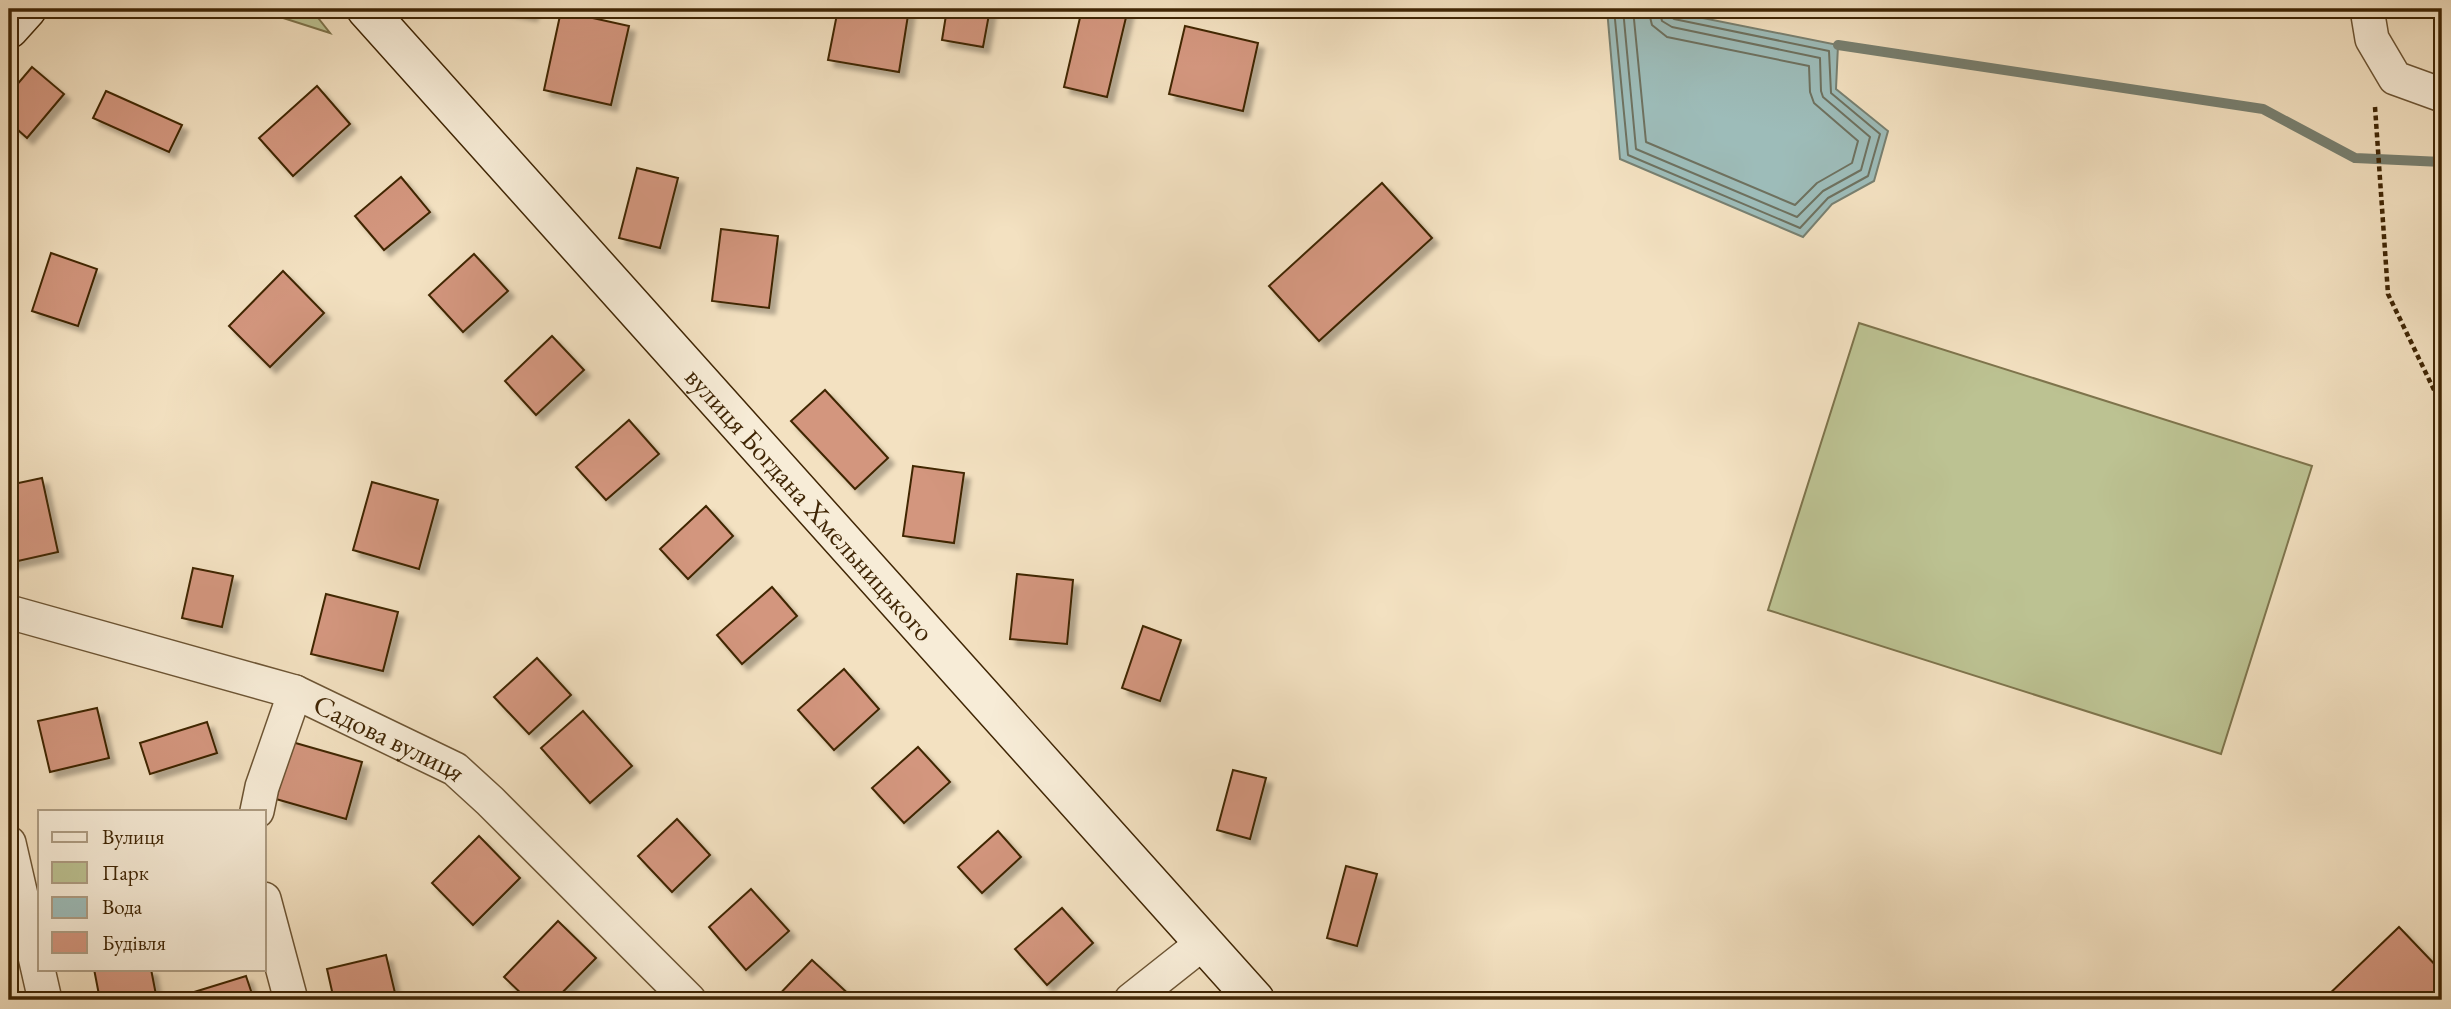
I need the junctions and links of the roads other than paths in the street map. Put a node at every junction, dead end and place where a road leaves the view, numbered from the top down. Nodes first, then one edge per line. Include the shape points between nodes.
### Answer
1 (27, 9) edge
2 (366, 9) edge
3 (2367, 9) edge
4 (9, 29) edge
5 (2442, 95) edge
6 (9, 612) edge
7 (295, 692) junction
8 (257, 810) edge
9 (9, 843) edge
10 (266, 906) edge
11 (1203, 943) junction
12 (38, 969) edge
13 (38, 970) edge
14 (45, 1000) edge
15 (291, 1000) edge
16 (689, 1000) edge
17 (1131, 1000) edge
18 (1255, 1000) edge

1 - 4 street
2 - 11 street, вулиця Богдана Хмельницького
3 - 5 street via 2372,39 2395,78
6 - 7 street, Садова вулиця
7 - 8 street
7 - 16 street, Садова вулиця via 455,769
9 - 12 street
10 - 15 street
11 - 17 street
11 - 18 street, вулиця Богдана Хмельницького
13 - 14 street

